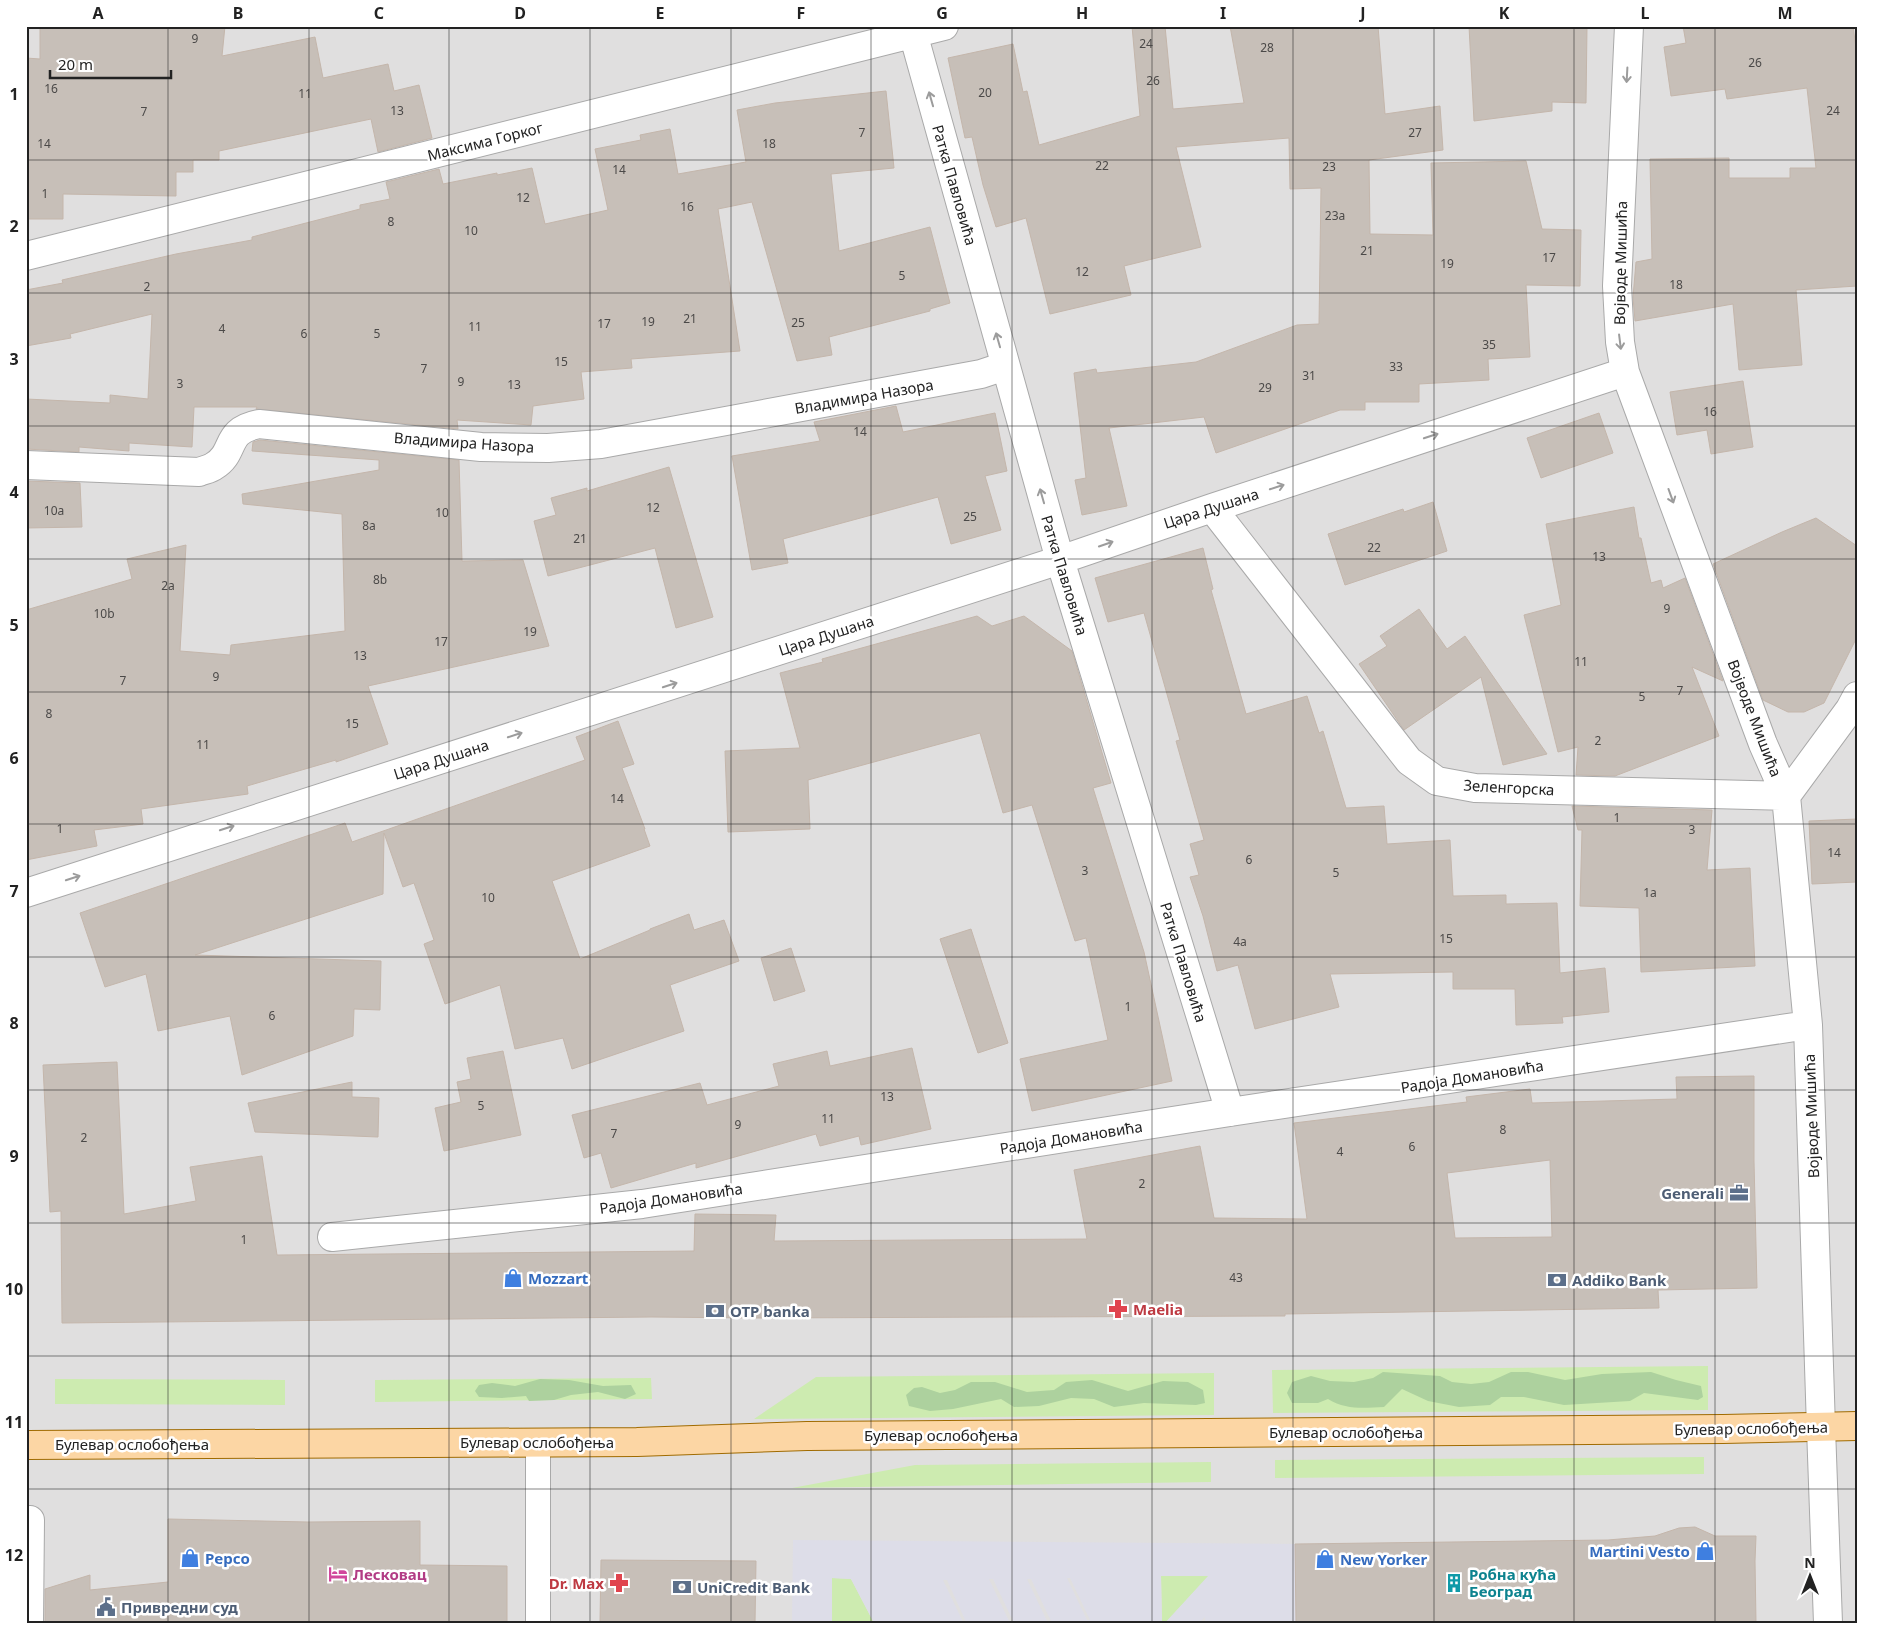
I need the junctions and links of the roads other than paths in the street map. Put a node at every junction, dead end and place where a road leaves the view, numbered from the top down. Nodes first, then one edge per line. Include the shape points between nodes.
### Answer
1 (944, 26) edge
2 (1629, 26) edge
3 (913, 33) junction
4 (26, 256) edge
5 (1006, 366) junction
6 (1625, 372) junction
7 (26, 465) edge
8 (1212, 508) junction
9 (1060, 560) junction
10 (1857, 696) edge
11 (1786, 796) junction
12 (26, 893) edge
13 (1808, 1025) junction
14 (1230, 1112) junction
15 (332, 1237) dead end
16 (1857, 1426) edge
17 (1821, 1428) junction
18 (538, 1442) junction
19 (26, 1444) edge
20 (30, 1520) dead end
21 (29, 1623) edge
22 (538, 1623) edge
23 (1828, 1623) edge

1 - 3 street, Максима Горког
2 -> 6 street, Војводе Мишића via 1617,286
3 - 4 street, Максима Горког
5 -> 3 street, Ратка Павловића
5 - 7 street, Владимира Назора via 981,374 600,444 548,448 481,446 258,424 244,427 214,466 199,472
9 -> 5 street, Ратка Павловића
8 -> 6 street, Цара Душана
6 -> 11 street, Војводе Мишића via 1760,735
9 -> 8 street, Цара Душана
8 - 11 street, Зеленгорска via 1409,761 1437,781 1475,788
12 -> 9 street, Цара Душана
9 - 14 street, Ратка Павловића
10 - 11 street
11 - 13 street, Војводе Мишића
13 - 14 street, Радоја Домановића
13 - 17 street, Војводе Мишића
14 - 15 street, Радоја Домановића via 642,1204
16 - 17 main road, Булевар ослобођења
17 - 18 main road, Булевар ослобођења via 816,1436
17 - 23 street, Војводе Мишића
18 - 19 main road, Булевар ослобођења
18 - 22 lane
20 - 21 street

